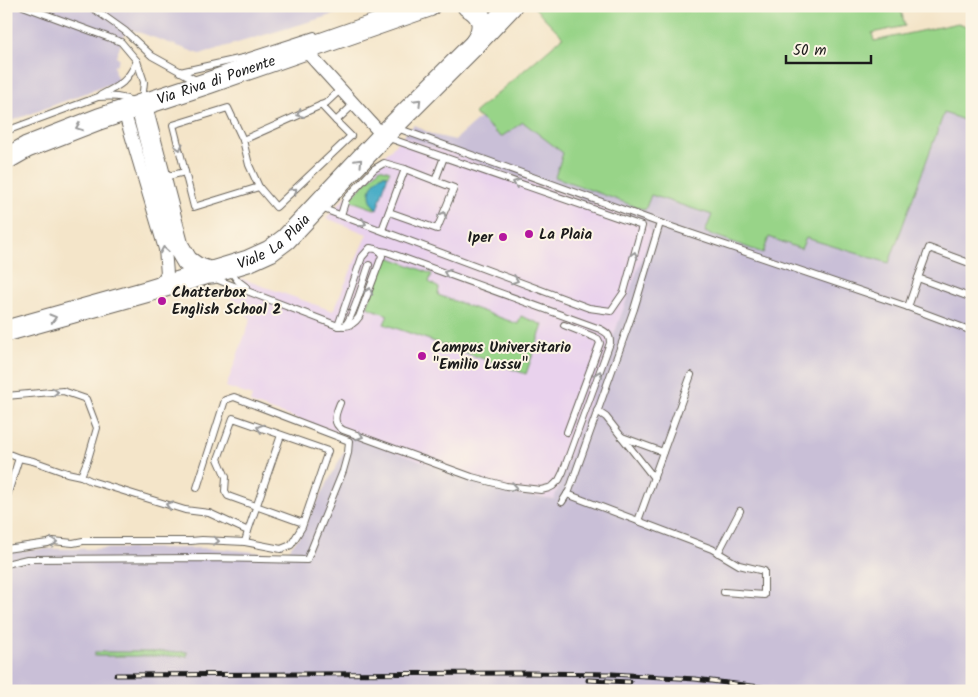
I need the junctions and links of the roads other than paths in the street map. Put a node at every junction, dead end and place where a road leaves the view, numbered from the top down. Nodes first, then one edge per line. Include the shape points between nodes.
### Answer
1 (23, 6) edge
2 (90, 6) edge
3 (503, 7) edge
4 (423, 8) edge
5 (388, 13) dead end
6 (475, 27) edge
7 (324, 32) dead end
8 (305, 50) junction
9 (138, 61) junction
10 (180, 72) junction
11 (208, 83) junction
12 (341, 89) junction
13 (354, 104) junction
14 (322, 105) junction
15 (114, 107) junction
16 (336, 121) junction
17 (6, 131) edge
18 (388, 132) junction
19 (242, 140) junction
20 (444, 157) junction
21 (6, 159) edge
22 (405, 169) junction
23 (185, 172) junction
24 (161, 178) junction
25 (435, 180) junction
26 (259, 187) junction
27 (317, 206) junction
28 (389, 212) junction
29 (341, 215) junction
30 (660, 223) junction
31 (382, 230) junction
32 (380, 251) junction
33 (972, 264) edge
34 (369, 265) dead end
35 (214, 272) junction
36 (918, 278) junction
37 (150, 291) junction
38 (253, 293) junction
39 (972, 298) edge
40 (908, 307) junction
41 (564, 325) dead end
42 (340, 326) junction
43 (6, 331) edge
44 (972, 331) edge
45 (691, 376) dead end
46 (582, 392) junction
47 (591, 395) junction
48 (6, 396) edge
49 (340, 403) dead end
50 (598, 411) junction
51 (567, 432) dead end
52 (281, 435) junction
53 (622, 437) junction
54 (663, 452) junction
55 (6, 453) edge
56 (19, 458) junction
57 (81, 476) junction
58 (654, 478) junction
59 (197, 488) dead end
60 (567, 494) junction
61 (6, 499) edge
62 (562, 502) dead end
63 (256, 506) junction
64 (740, 511) dead end
65 (638, 521) junction
66 (303, 523) junction
67 (248, 531) junction
68 (245, 542) junction
69 (6, 549) edge
70 (718, 553) junction
71 (6, 564) edge
72 (724, 592) dead end

1 - 9 lane via 121,42
2 - 10 lane via 125,31 152,56
3 - 6 main road, Viale La Plaia
4 - 5 lane
4 - 8 main road, Via Riva di Ponente
18 -> 6 main road, Viale La Plaia
7 - 10 lane via 243,58
8 - 11 main road, Via Riva di Ponente
8 - 12 street
9 - 15 lane via 122,85
9 - 15 lane via 144,82
10 - 11 lane
11 - 15 main road, Via Riva di Ponente
12 - 13 street
12 - 14 lane
13 - 16 lane
13 - 18 street
14 - 16 lane
14 -> 19 lane
15 - 17 lane
15 -> 21 main road, Via Riva di Ponente
15 - 24 main road
37 -> 15 street via 167,274 165,249
26 -> 16 lane via 276,208 350,136
18 - 20 lane
27 -> 18 main road, Viale La Plaia
18 - 30 lane
19 -> 23 lane via 228,108 173,125
19 - 26 lane
20 - 25 lane
31 -> 20 lane via 590,308 611,311 624,292 642,226
22 - 25 lane
22 - 28 lane
22 - 29 lane via 384,163 374,169 346,199
23 - 24 lane
23 - 26 lane via 194,207
24 - 35 main road via 178,246 187,261 197,268
28 -> 25 lane via 437,229 454,188
27 - 29 lane
27 - 35 main road, Viale La Plaia via 270,251
28 - 31 lane
29 -> 31 lane
30 - 40 lane
30 - 50 lane
42 -> 32 lane via 355,324 359,318 382,256
32 - 42 lane via 370,248 362,257
47 -> 32 lane via 610,343 605,331
33 - 36 lane via 929,248
34 - 42 lane via 352,315 347,324
35 - 37 main road, Viale La Plaia
35 - 38 lane via 238,282
35 - 38 lane via 221,280
36 - 39 lane
36 - 40 lane
43 -> 37 main road, Viale La Plaia
38 - 42 lane
40 - 44 lane
41 - 46 lane via 600,342
45 - 54 lane
46 - 47 lane
46 - 51 lane
49 -> 47 lane via 335,420 343,430 472,477 506,486 541,490 554,486 559,480
48 -> 57 lane via 63,391 86,399 97,428
50 - 53 lane
50 - 60 lane
52 - 63 lane
52 -> 63 lane via 233,418 218,459 226,477 228,496
52 - 66 lane via 328,451
53 - 54 lane
53 - 58 lane
54 - 58 lane
55 - 56 lane
56 - 57 lane
56 - 61 lane
67 -> 57 lane via 209,513 185,510
58 - 65 lane
59 - 71 lane via 225,400 234,397 349,441 343,471 307,560 27,559
60 - 62 lane
60 - 65 lane
63 - 66 lane
63 - 67 lane
64 - 70 lane
65 - 70 lane
66 - 68 lane via 291,545 281,549
67 - 68 lane
69 -> 68 lane via 53,541
70 - 72 lane via 739,565 764,572 764,596

